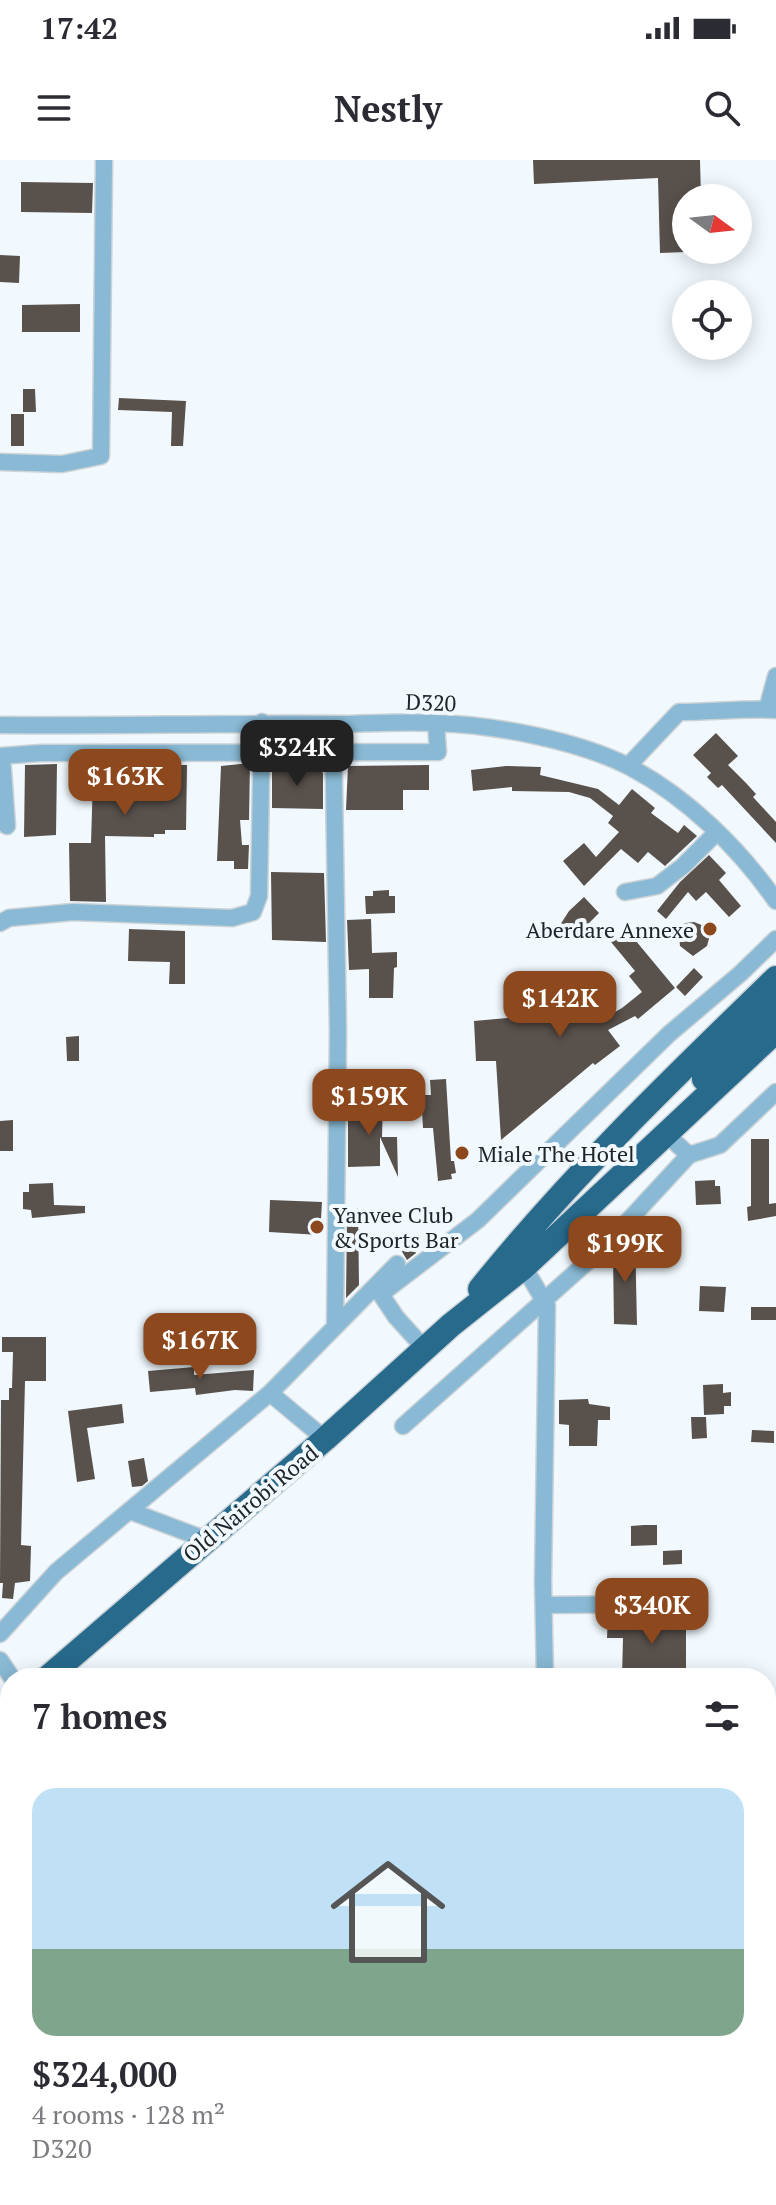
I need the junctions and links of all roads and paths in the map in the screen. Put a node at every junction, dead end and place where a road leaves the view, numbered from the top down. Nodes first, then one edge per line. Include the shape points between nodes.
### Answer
1 (104, 160) edge
2 (0, 462) edge
3 (776, 676) edge
4 (771, 710) edge
5 (262, 722) junction
6 (136, 723) junction
7 (436, 723) junction
8 (333, 724) junction
9 (0, 725) edge
10 (40, 727) junction
11 (41, 753) junction
12 (138, 753) junction
13 (261, 753) junction
14 (335, 754) junction
15 (1, 756) edge
16 (628, 766) junction
17 (7, 826) dead end
18 (716, 833) junction
19 (770, 886) edge
20 (625, 892) dead end
21 (776, 901) edge
22 (0, 923) edge
23 (776, 939) edge
24 (776, 978) edge
25 (776, 1001) edge
26 (776, 1031) edge
27 (776, 1092) edge
28 (666, 1134) junction
29 (689, 1155) junction
30 (632, 1165) junction
31 (397, 1264) dead end
32 (524, 1267) junction
33 (378, 1290) junction
34 (545, 1302) junction
35 (451, 1325) junction
36 (335, 1327) junction
37 (424, 1348) junction
38 (270, 1393) junction
39 (403, 1426) dead end
40 (325, 1439) junction
41 (130, 1511) junction
42 (207, 1540) junction
43 (670, 1604) dead end
44 (544, 1605) junction
45 (0, 1634) edge
46 (59, 1668) edge
47 (545, 1668) edge

1 - 2 street via 101,456 62,464
3 - 4 street
4 - 16 street via 679,712
5 - 6 street, D320 / D320
5 - 8 street, D320 / D320
5 - 13 street
6 - 10 street, D320 / D320
6 - 12 street
7 - 8 street, D320 / D320
7 - 14 street via 438,752
7 - 16 street, D320 / D320 via 526,734
8 - 14 street
9 - 10 street, D320 / D320
10 - 11 street
11 - 12 street
11 - 15 street
12 - 13 street
13 - 14 street
13 - 22 street via 259,896 253,912 232,918 73,912
14 - 36 street
15 - 17 street
16 - 18 street, D320 / D320
18 - 19 street, D320 / D320
18 - 20 street via 657,886
19 - 21 street, D320
23 - 33 street via 669,1034 478,1220
24 - 35 highway, Old Nairobi Road via 613,1138
25 - 30 highway
26 - 28 highway, Old Nairobi Road
27 - 29 street via 720,1145
28 - 29 street
28 - 30 highway, Old Nairobi Road
29 - 34 street
30 - 32 highway, Old Nairobi Road
31 - 33 street
32 - 34 street
32 - 35 highway, Old Nairobi Road
33 - 36 street
33 - 37 street
34 - 39 street
34 - 44 street
35 - 37 highway, Old Nairobi Road
36 - 38 street
37 - 40 highway, Old Nairobi Road
38 - 40 street
38 - 41 street
40 - 42 highway, Old Nairobi Road
41 - 42 street
41 - 45 street via 56,1572
42 - 46 highway, Old Nairobi Road
43 - 44 street
44 - 47 street

